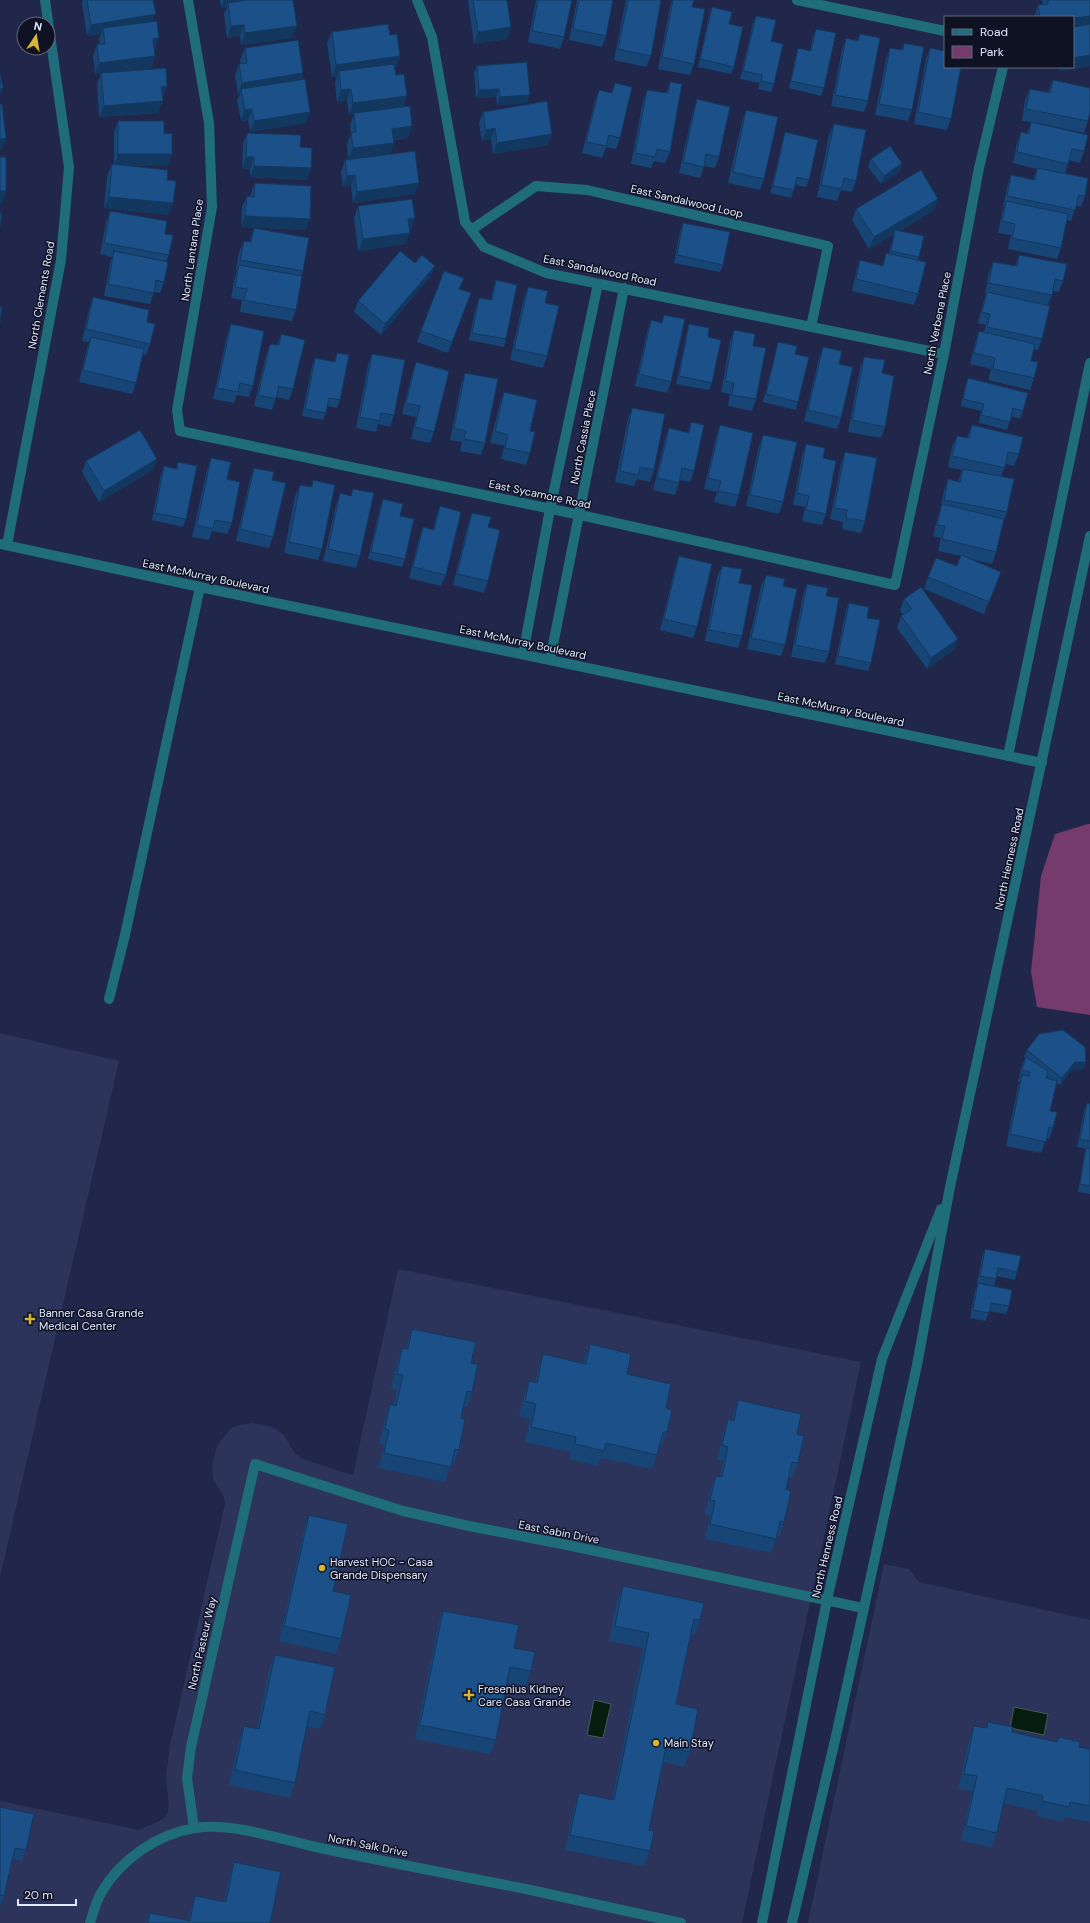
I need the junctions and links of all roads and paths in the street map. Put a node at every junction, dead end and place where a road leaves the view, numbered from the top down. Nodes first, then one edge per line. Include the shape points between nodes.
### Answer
1 (45, 0) edge
2 (188, 0) edge
3 (417, 0) edge
4 (797, 0) edge
5 (944, 31) edge
6 (1003, 68) edge
7 (471, 230) junction
8 (598, 284) junction
9 (624, 288) junction
10 (811, 327) junction
11 (944, 354) junction
12 (1090, 363) edge
13 (180, 431) joint
14 (550, 509) junction
15 (580, 515) junction
16 (1090, 536) edge
17 (3, 544) edge
18 (895, 584) joint
19 (200, 587) junction
20 (523, 654) junction
21 (550, 660) junction
22 (1008, 756) junction
23 (1042, 763) junction
24 (109, 999) dead end
25 (950, 1187) junction
26 (255, 1464) joint
27 (827, 1600) junction
28 (863, 1608) junction
29 (194, 1828) junction
30 (90, 1923) edge
31 (681, 1923) edge
32 (762, 1923) edge
33 (792, 1923) edge

1 - 17 street, North Clements Road via 70,167 61,260
2 - 13 street, North Lantana Place via 209,123 212,207 177,410
3 - 7 street, East Sandalwood Road via 432,37 465,222
4 - 5 street
6 - 11 street, North Verbena Place via 979,168
7 - 8 street, East Sandalwood Road via 484,247 546,273
7 - 10 street, East Sandalwood Loop via 536,186 587,190 828,246
8 - 9 street, East Sandalwood Road
8 - 14 street, North Cassia Place
9 - 10 street, East Sandalwood Road
9 - 15 street, North Cassia Place
10 - 11 street, East Sandalwood Road
11 - 18 street, North Verbena Place
12 - 22 street
13 - 14 street, East Sycamore Road
14 - 15 street, East Sycamore Road
14 - 20 street, North Cassia Place
15 - 18 street, East Sycamore Road
15 - 21 street, North Cassia Place
16 - 23 street, North Henness Road
17 - 19 street, East McMurray Boulevard
19 - 20 street, East McMurray Boulevard
19 - 24 street
20 - 21 street, East McMurray Boulevard
21 - 22 street, East McMurray Boulevard
22 - 23 street, East McMurray Boulevard
23 - 25 street, North Henness Road
25 - 27 street, North Henness Road via 882,1359
25 - 28 street, North Henness Road via 917,1365
26 - 27 street, East Sabin Drive via 403,1511
26 - 29 street, North Pasteur Way via 191,1747 187,1778
27 - 28 street, East Sabin Drive
27 - 32 street, North Henness Road
28 - 33 street, North Henness Road
29 - 30 street, North Salk Drive via 165,1837 139,1851 116,1872 101,1894
29 - 31 street, North Salk Drive via 236,1829

